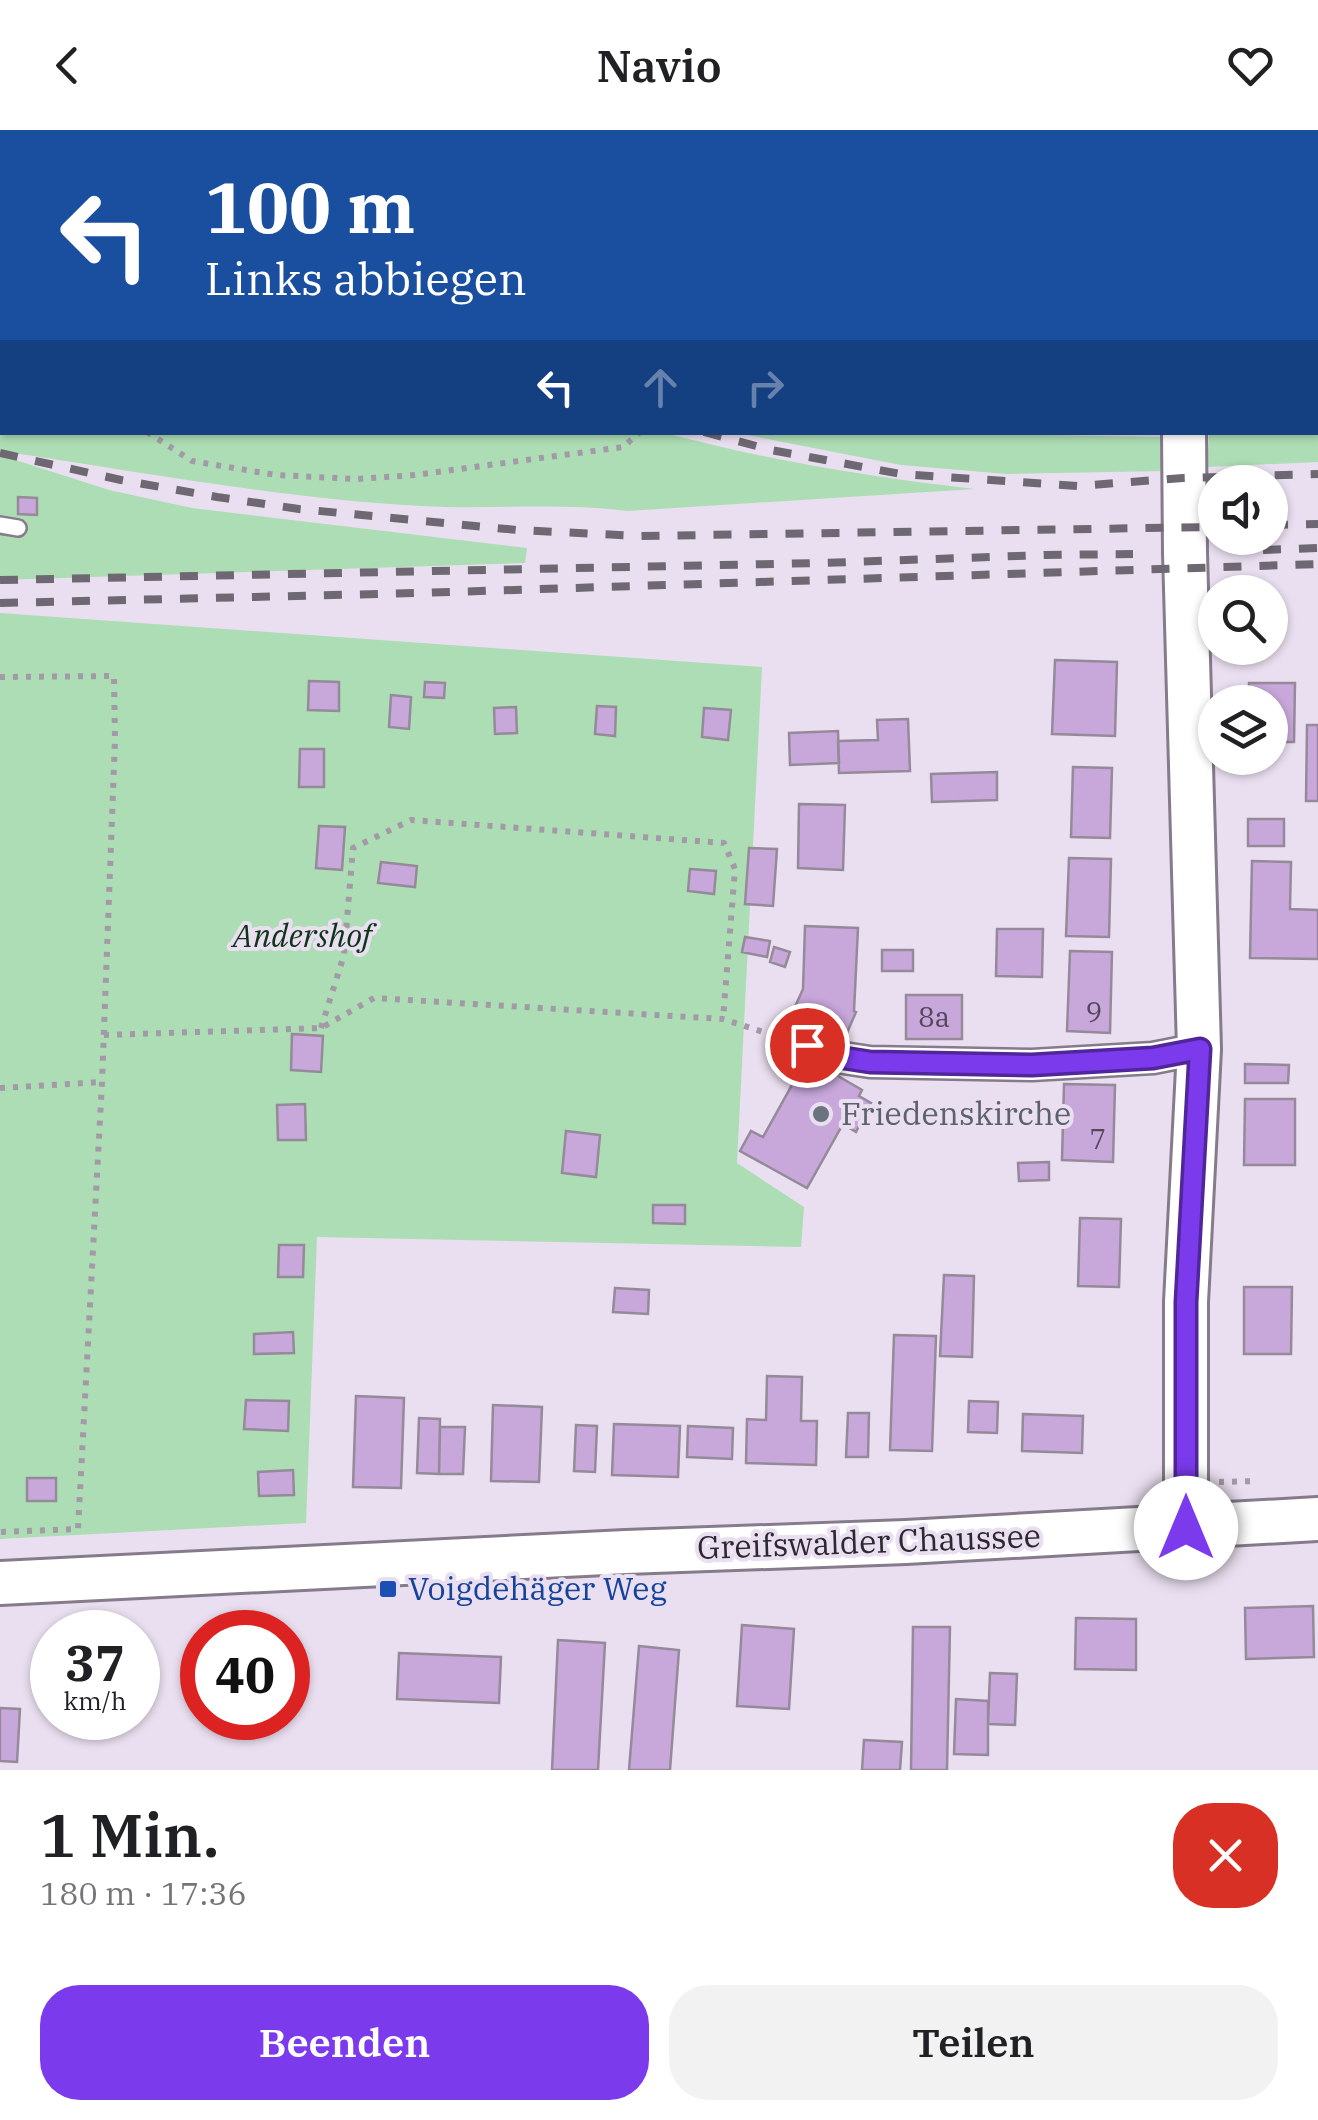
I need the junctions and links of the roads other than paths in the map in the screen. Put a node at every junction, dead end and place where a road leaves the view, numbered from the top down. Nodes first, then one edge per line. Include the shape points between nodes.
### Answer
1 (1184, 435) edge
2 (0, 525) edge
3 (18, 528) dead end
4 (807, 1045) road end
5 (1200, 1049) junction
6 (1318, 1518) edge
7 (1186, 1528) junction
8 (0, 1583) edge

1 - 5 main road
2 - 3 lane
4 - 5 street via 870,1062 1032,1065
5 - 7 main road via 1186,1302
6 - 7 main road, Greifswalder Chaussee
7 - 8 main road, Greifswalder Chaussee

